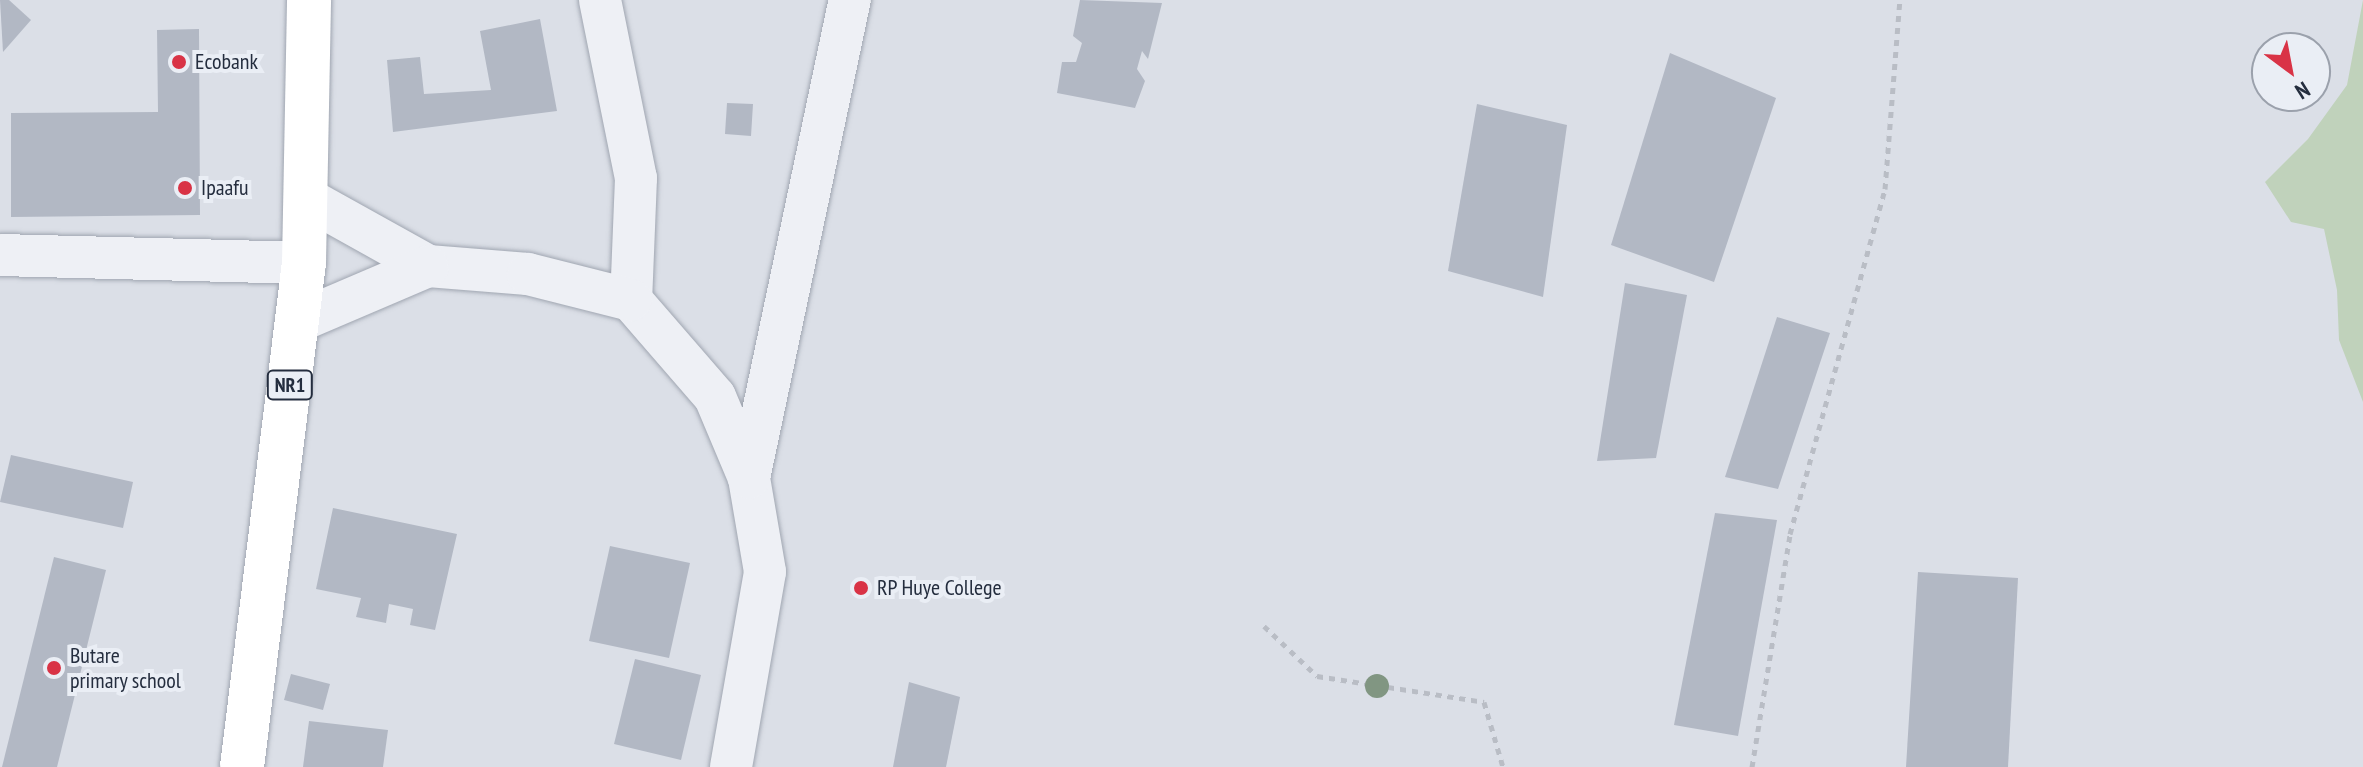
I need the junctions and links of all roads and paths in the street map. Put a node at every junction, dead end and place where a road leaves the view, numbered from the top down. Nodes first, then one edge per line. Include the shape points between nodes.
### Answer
1 (309, 0) edge
2 (600, 0) edge
3 (850, 0) edge
4 (1900, 0) edge
5 (306, 198) junction
6 (0, 255) edge
7 (304, 263) junction
8 (428, 266) junction
9 (631, 300) junction
10 (297, 322) junction
11 (749, 478) junction
12 (1264, 626) dead end
13 (242, 767) edge
14 (731, 767) edge
15 (1503, 767) edge
16 (1752, 767) edge

1 - 5 highway, NR1
2 - 9 street via 636,178
3 - 11 street
4 - 16 path via 1885,189 1790,534
5 - 7 highway, NR1
5 - 8 street
6 - 7 street
7 - 10 highway, NR1
8 - 9 street via 528,274
8 - 10 street
9 - 11 street via 715,397
10 - 13 highway, NR1
11 - 14 street via 765,572
12 - 15 path via 1317,676 1484,702

